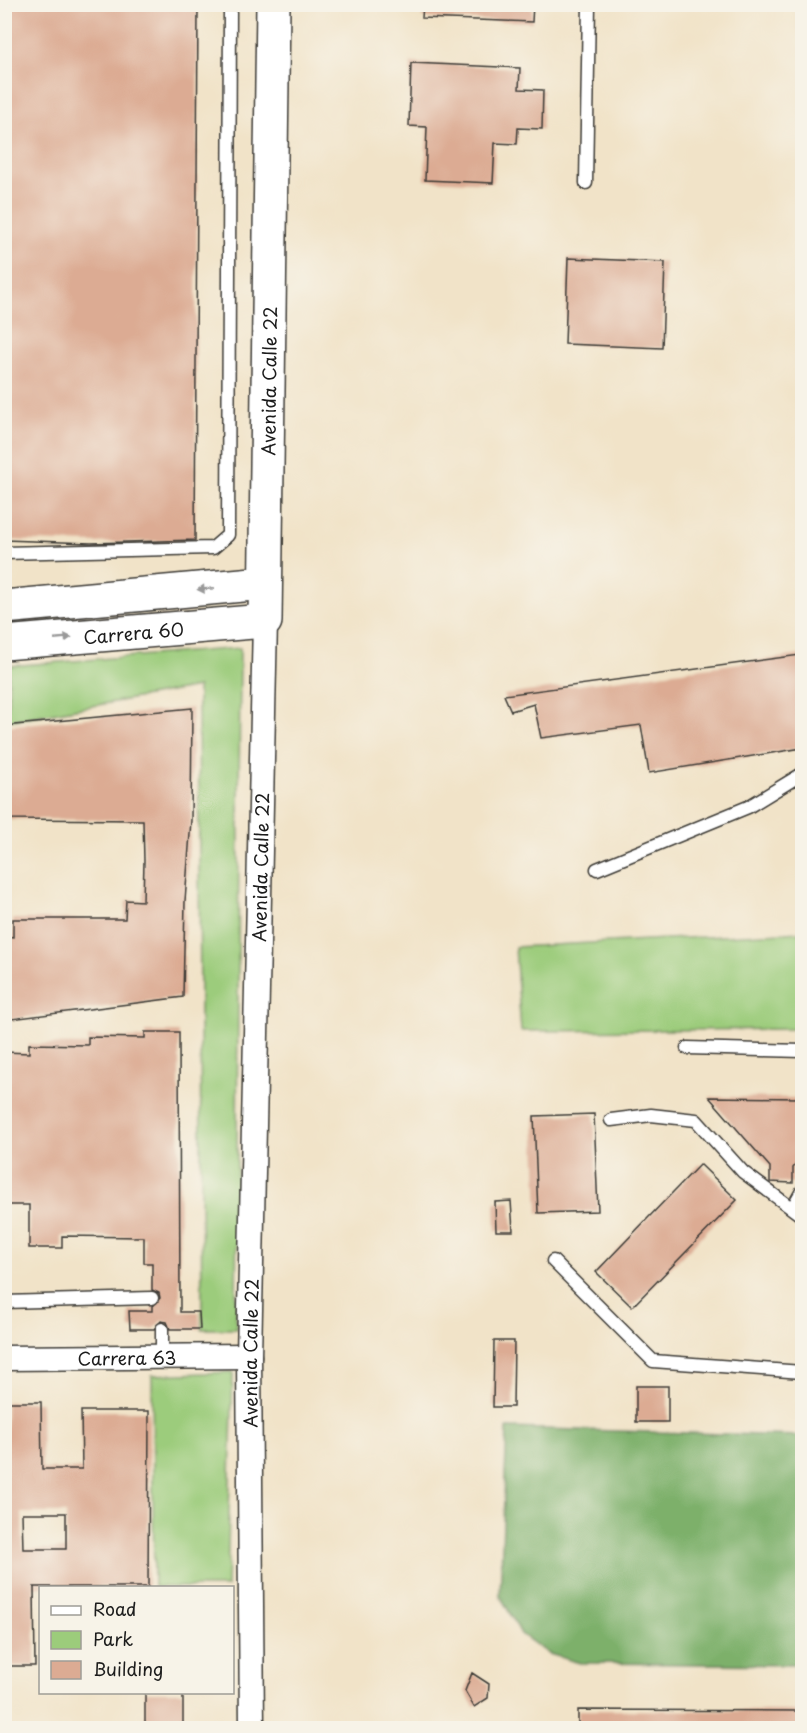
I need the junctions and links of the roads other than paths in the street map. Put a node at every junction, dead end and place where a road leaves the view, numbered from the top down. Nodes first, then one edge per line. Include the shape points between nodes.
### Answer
1 (230, 4) edge
2 (273, 4) edge
3 (589, 4) edge
4 (586, 183) dead end
5 (4, 553) edge
6 (264, 584) junction
7 (4, 607) edge
8 (265, 621) junction
9 (4, 643) edge
10 (802, 774) edge
11 (597, 869) dead end
12 (687, 1048) dead end
13 (802, 1051) edge
14 (611, 1120) dead end
15 (802, 1191) edge
16 (793, 1206) junction
17 (802, 1216) edge
18 (553, 1261) dead end
19 (152, 1298) dead end
20 (4, 1302) edge
21 (162, 1329) dead end
22 (162, 1355) junction
23 (249, 1356) junction
24 (4, 1358) edge
25 (802, 1372) edge
26 (252, 1728) edge

1 - 5 lane via 228,535 213,548
2 - 6 street, Avenida Calle 22
3 - 4 lane
6 -> 7 street, Carrera 60
6 - 8 street, Avenida Calle 22
9 -> 8 street, Carrera 60
8 - 23 street, Avenida Calle 22
10 - 11 lane via 748,807
12 - 13 lane
14 - 16 lane via 651,1115 696,1119 743,1172 778,1200
15 - 16 lane
16 - 17 lane
18 - 25 lane via 652,1361
19 - 20 lane
21 - 22 lane
22 - 23 street, Carrera 63
22 - 24 street, Carrera 63
23 - 26 street, Avenida Calle 22

